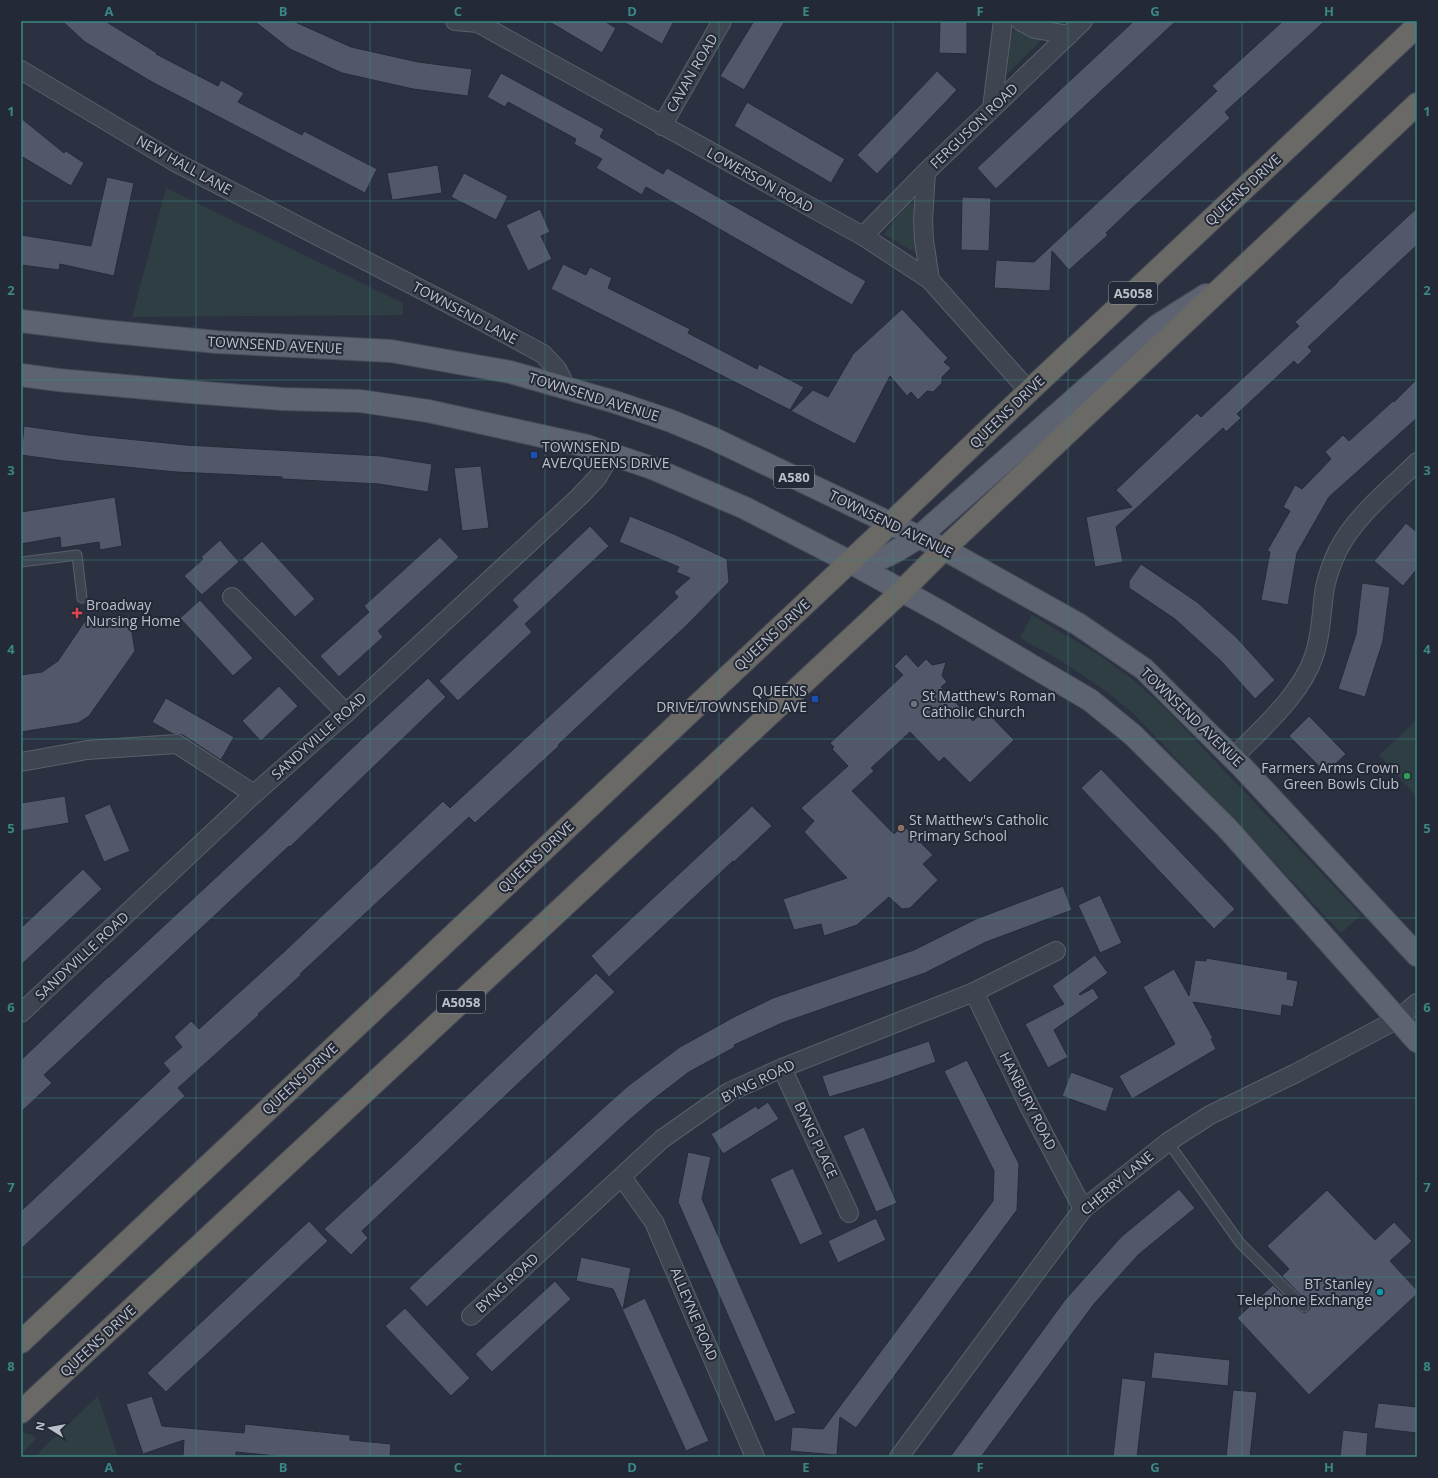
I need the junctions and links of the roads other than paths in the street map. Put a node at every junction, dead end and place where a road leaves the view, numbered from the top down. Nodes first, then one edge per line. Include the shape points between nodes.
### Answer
1 (455, 21) edge
2 (722, 21) edge
3 (1003, 21) edge
4 (1020, 21) edge
5 (1083, 21) edge
6 (478, 22) edge
7 (1417, 26) edge
8 (1069, 35) junction
9 (21, 70) edge
10 (1417, 104) edge
11 (992, 108) junction
12 (662, 126) junction
13 (926, 172) junction
14 (863, 236) junction
15 (351, 252) joint
16 (1233, 278) junction
17 (930, 280) junction
18 (21, 321) edge
19 (21, 375) edge
20 (566, 387) junction
21 (1029, 390) junction
22 (610, 454) junction
23 (1417, 462) edge
24 (891, 523) junction
25 (919, 537) junction
26 (944, 549) junction
27 (21, 562) edge
28 (850, 562) junction
29 (902, 591) junction
30 (232, 597) dead end
31 (82, 598) dead end
32 (346, 713) junction
33 (1233, 758) junction
34 (21, 762) edge
35 (254, 794) junction
36 (1056, 951) dead end
37 (1417, 955) edge
38 (974, 992) junction
39 (1417, 1003) edge
40 (21, 1013) edge
41 (1398, 1019) junction
42 (1417, 1041) edge
43 (782, 1068) junction
44 (1168, 1142) junction
45 (622, 1177) junction
46 (1083, 1209) junction
47 (849, 1213) dead end
48 (1304, 1307) dead end
49 (470, 1316) dead end
50 (21, 1342) edge
51 (21, 1412) edge
52 (755, 1457) edge
53 (899, 1457) edge

1 - 6 street, LOWERSON ROAD
2 - 12 street, CAVAN ROAD
3 - 11 street
4 - 8 street via 1036,29
5 - 8 street, FERGUSON ROAD
6 - 12 street, LOWERSON ROAD
7 - 21 highway, QUEENS DRIVE / A5058
8 - 11 street, FERGUSON ROAD
9 - 15 street, NEW HALL LANE via 175,162
10 - 16 highway, QUEENS DRIVE / A5058
11 - 13 street, FERGUSON ROAD
12 - 14 street, LOWERSON ROAD
13 - 14 street
13 - 17 street, FERGUSON ROAD via 923,221
14 - 17 street, LOWERSON ROAD
15 - 20 street, TOWNSEND LANE via 543,354 557,369
16 - 25 main road via 1157,326
16 - 26 highway, QUEENS DRIVE / A5058
17 - 21 street, LOWERSON ROAD
18 - 20 main road, TOWNSEND AVENUE / A580 via 217,342 391,351 510,372
19 - 22 main road via 191,392 283,399 360,401 428,411 587,446
20 - 24 main road, TOWNSEND AVENUE / A580 via 672,421
21 - 24 highway, QUEENS DRIVE / A5058
22 - 28 main road via 652,468 745,508
22 - 32 street, SANDYVILLE ROAD via 597,478 579,497
23 - 33 street via 1365,513 1339,548 1325,588 1321,627 1314,657 1307,672 1288,701
24 - 25 main road, TOWNSEND AVENUE / A580
24 - 28 highway, QUEENS DRIVE / A5058
25 - 26 main road, TOWNSEND AVENUE / A580
25 - 28 main road via 877,560
26 - 29 highway, QUEENS DRIVE / A5058
26 - 33 main road, TOWNSEND AVENUE / A580 via 1078,624 1144,669
27 - 31 lane via 77,555
28 - 29 main road
28 - 50 highway, QUEENS DRIVE / A5058
29 - 41 main road via 1090,700 1133,735 1227,828
29 - 51 highway, QUEENS DRIVE / A5058
30 - 32 street
32 - 35 street, SANDYVILLE ROAD
33 - 37 main road, TOWNSEND AVENUE / A580
34 - 35 street via 87,750 177,744
35 - 40 street, SANDYVILLE ROAD
36 - 38 street, BYNG ROAD
38 - 43 street, BYNG ROAD
38 - 46 street, HANBURY ROAD via 1028,1104
39 - 41 street, CHERRY LANE
41 - 42 main road
41 - 44 street, CHERRY LANE via 1210,1115
43 - 45 street, BYNG ROAD via 728,1092 662,1139
43 - 47 street, BYNG PLACE
44 - 46 street, CHERRY LANE
44 - 48 lane via 1240,1243
45 - 49 street, BYNG ROAD
45 - 52 street, ALLEYNE ROAD via 654,1222
46 - 53 street, CHERRY LANE

